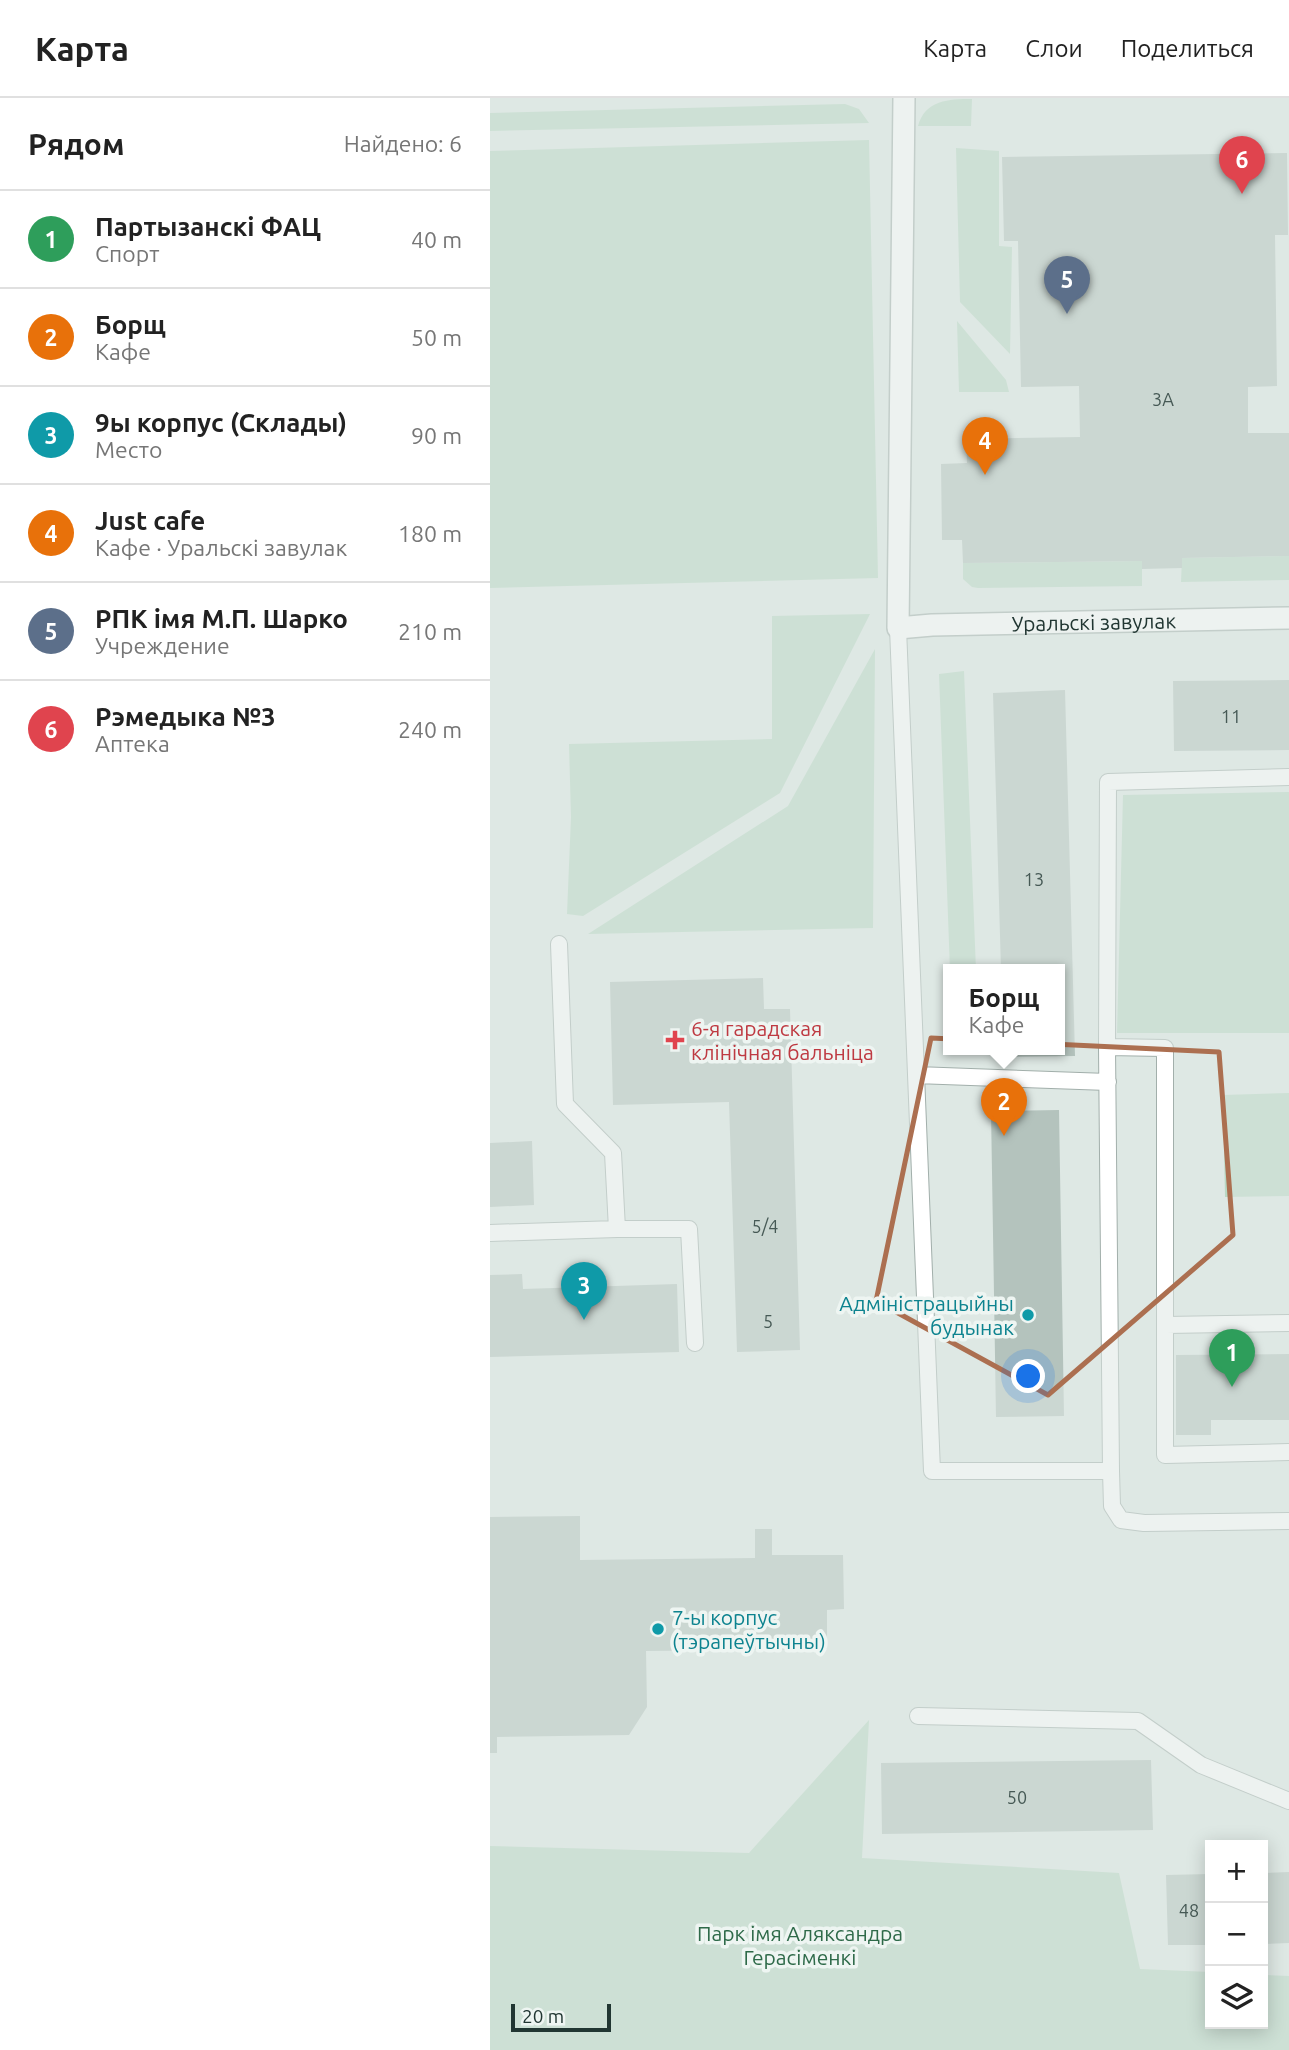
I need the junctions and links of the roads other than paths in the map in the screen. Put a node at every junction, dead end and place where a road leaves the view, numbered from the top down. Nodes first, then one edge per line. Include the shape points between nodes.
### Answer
1 (904, 98) edge
2 (1289, 618) edge
3 (898, 628) junction
4 (1289, 777) edge
5 (559, 944) dead end
6 (1107, 1047) junction
7 (916, 1075) junction
8 (1108, 1082) junction
9 (617, 1229) junction
10 (490, 1233) edge
11 (1289, 1322) edge
12 (1166, 1325) junction
13 (695, 1343) dead end
14 (1289, 1452) edge
15 (1111, 1471) junction
16 (1289, 1521) edge
17 (918, 1717) dead end
18 (1289, 1801) edge

1 - 3 street
2 - 3 street, Уральскі завулак
3 - 7 lane
4 - 6 lane via 1108,782
5 - 9 lane via 565,1104 613,1153
6 - 8 lane
6 - 12 lane via 1165,1048
7 - 8 lane
7 - 15 lane via 932,1471
8 - 15 lane
9 - 10 lane
9 - 13 lane via 690,1229
11 - 12 lane
12 - 14 lane via 1165,1455
15 - 16 lane via 1112,1506 1121,1520
17 - 18 lane via 1138,1721 1201,1765

